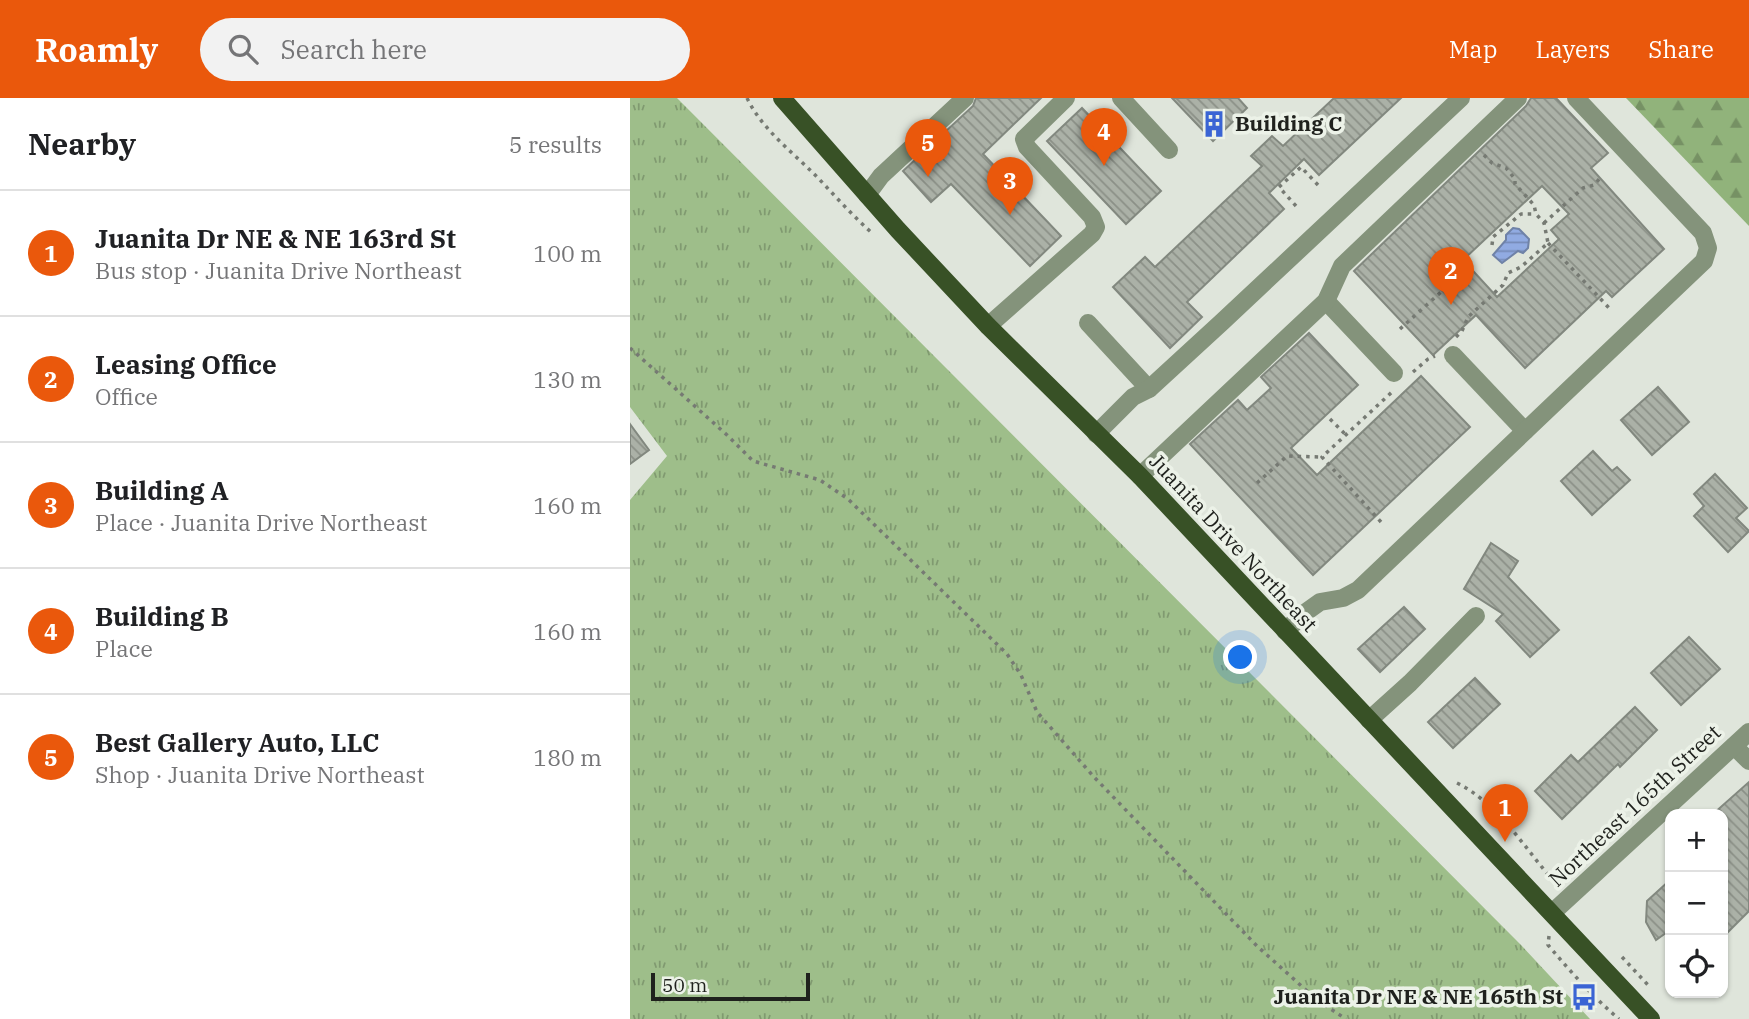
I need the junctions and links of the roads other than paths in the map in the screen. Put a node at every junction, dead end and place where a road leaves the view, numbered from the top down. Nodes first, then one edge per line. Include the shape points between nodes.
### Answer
1 (782, 98) edge
2 (965, 98) edge
3 (1066, 98) edge
4 (1121, 98) edge
5 (1461, 98) edge
6 (1518, 98) edge
7 (1576, 98) edge
8 (1169, 150) dead end
9 (867, 195) junction
10 (1326, 301) junction
11 (1088, 323) dead end
12 (988, 326) junction
13 (1450, 348) road end
14 (1403, 374) road end
15 (1149, 388) junction
16 (1525, 431) junction
17 (1096, 433) junction
18 (1140, 476) junction
19 (1476, 616) dead end
20 (1285, 631) junction
21 (1369, 720) junction
22 (1749, 732) edge
23 (1734, 746) junction
24 (1749, 761) edge
25 (1552, 913) junction
26 (1651, 1019) edge

1 - 9 main road, Juanita Drive Northeast
2 - 9 street via 881,176
3 - 12 street via 1024,139 1096,227
4 - 8 street
5 - 15 street
6 - 10 street via 1342,265
7 - 16 street via 1703,233 1709,248 1704,261
9 - 12 main road, Juanita Drive Northeast
10 - 14 street
10 - 18 street
11 - 15 street
12 - 17 main road, Juanita Drive Northeast
13 - 16 street
15 - 17 street
16 - 20 street via 1358,590 1320,602
17 - 18 main road, Juanita Drive Northeast
18 - 20 main road, Juanita Drive Northeast
19 - 21 street
20 - 21 main road, Juanita Drive Northeast
21 - 25 main road, Juanita Drive Northeast
22 - 23 street, Northeast 165th Street
23 - 24 street
23 - 25 street, Northeast 165th Street
25 - 26 main road, Juanita Drive Northeast

